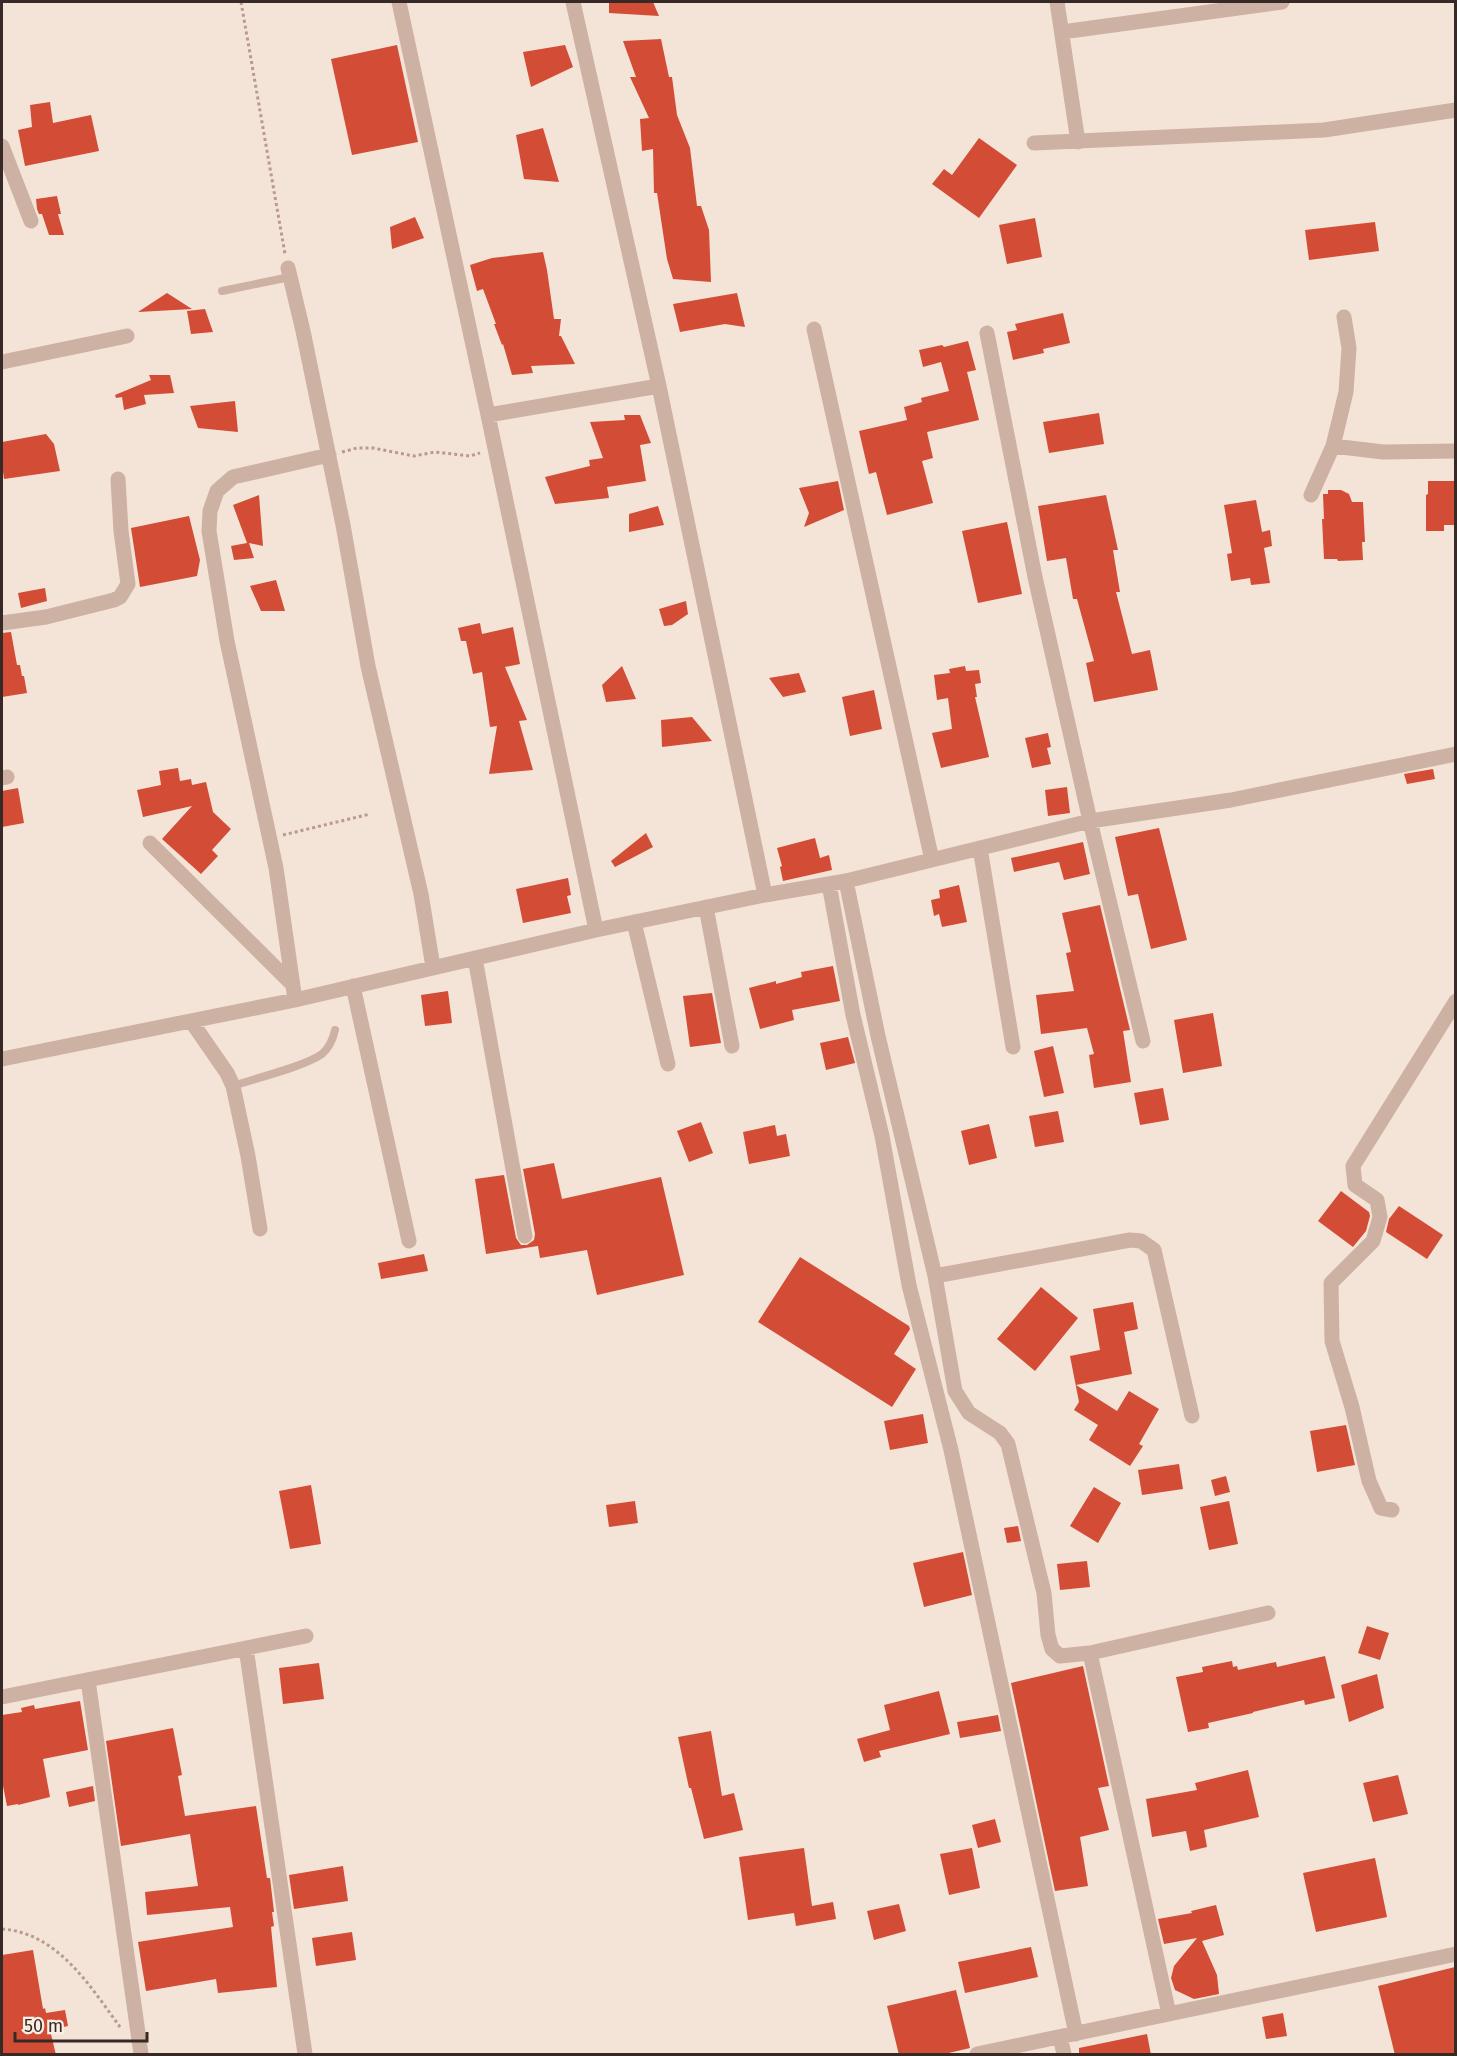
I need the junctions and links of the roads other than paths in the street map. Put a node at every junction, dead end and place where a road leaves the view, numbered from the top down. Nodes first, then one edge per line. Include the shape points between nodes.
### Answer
1 (399, 2) edge
2 (573, 2) edge
3 (1057, 2) edge
4 (1282, 2) edge
5 (1185, 8) edge
6 (1062, 32) junction
7 (1455, 110) edge
8 (1078, 142) junction
9 (1034, 143) dead end
10 (2, 146) edge
11 (31, 221) dead end
12 (289, 273) joint
13 (222, 291) dead end
14 (1344, 317) dead end
15 (814, 329) dead end
16 (987, 333) dead end
17 (127, 336) dead end
18 (2, 362) edge
19 (659, 386) junction
20 (488, 415) junction
21 (1334, 446) junction
22 (1455, 451) edge
23 (329, 455) junction
24 (118, 479) dead end
25 (1311, 495) dead end
26 (2, 623) edge
27 (1455, 754) edge
28 (1090, 821) junction
29 (150, 843) dead end
30 (980, 848) junction
31 (932, 860) junction
32 (846, 881) junction
33 (829, 884) junction
34 (765, 895) junction
35 (706, 907) junction
36 (634, 922) junction
37 (596, 930) junction
38 (475, 958) junction
39 (433, 967) junction
40 (292, 984) junction
41 (353, 986) junction
42 (295, 1000) junction
43 (1455, 1000) edge
44 (191, 1021) junction
45 (335, 1030) dead end
46 (1143, 1041) dead end
47 (732, 1046) dead end
48 (1013, 1047) dead end
49 (2, 1059) edge
50 (668, 1064) dead end
51 (233, 1086) junction
52 (260, 1229) dead end
53 (525, 1236) dead end
54 (409, 1241) dead end
55 (934, 1276) junction
56 (1192, 1416) dead end
57 (1392, 1510) dead end
58 (1268, 1613) dead end
59 (306, 1636) dead end
60 (246, 1648) junction
61 (1090, 1653) junction
62 (88, 1680) junction
63 (2, 1697) edge
64 (1455, 1954) edge
65 (1169, 2014) junction
66 (1076, 2034) junction
67 (1060, 2037) junction
68 (978, 2054) edge
69 (141, 2055) edge
70 (304, 2055) edge
71 (1064, 2055) edge

1 - 20 street
2 - 19 street
3 - 6 street
4 - 5 street
5 - 6 street
6 - 8 street
7 - 8 street via 1324,130
8 - 9 street
10 - 11 street
12 - 13 lane
12 - 23 street
14 - 21 street via 1348,348 1346,392
15 - 31 street
16 - 28 street via 1035,577
17 - 18 street
19 - 20 street
19 - 34 street
20 - 37 street
21 - 22 street via 1383,452
21 - 25 street
23 - 39 street via 368,666 421,894
23 - 40 street via 233,477 217,491 210,511 209,531 227,641 276,868
24 - 26 street via 128,584 120,597 46,617
27 - 28 street via 1231,800
28 - 30 street
28 - 46 street
29 - 40 street
30 - 31 street
30 - 48 street
31 - 32 street
32 - 33 street
32 - 55 street
33 - 34 street
33 - 66 street via 909,1284 951,1450
34 - 35 street
35 - 36 street
35 - 47 street
36 - 37 street
36 - 50 street
37 - 38 street
38 - 39 street
38 - 53 street
39 - 41 street
40 - 42 street
41 - 42 street
41 - 54 street
42 - 44 street
43 - 57 street via 1353,1166 1355,1185 1377,1200 1380,1217 1372,1241 1331,1283 1332,1341 1369,1481 1381,1508
44 - 49 street
44 - 51 street
45 - 51 lane via 324,1053
51 - 52 street
55 - 56 street via 1130,1240 1146,1244 1154,1250
55 - 61 street via 956,1391 969,1413 1000,1433 1008,1444 1044,1593 1052,1649 1060,1656
58 - 61 street
59 - 60 street
60 - 62 street
60 - 70 street
61 - 65 street
62 - 63 street
62 - 69 street
64 - 65 street
65 - 66 street
66 - 67 street
67 - 68 street
67 - 71 street

